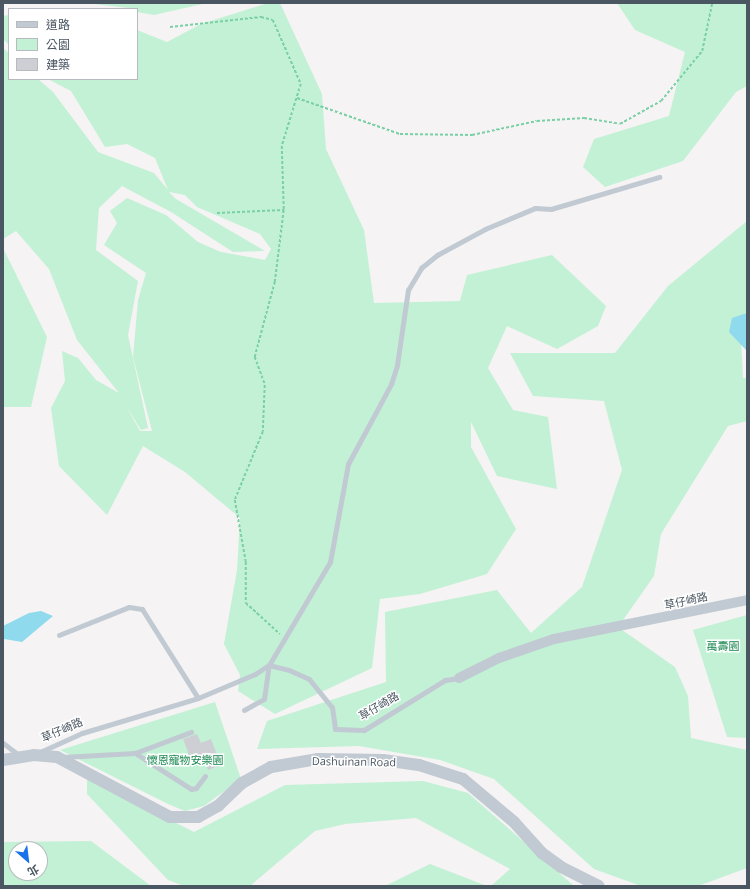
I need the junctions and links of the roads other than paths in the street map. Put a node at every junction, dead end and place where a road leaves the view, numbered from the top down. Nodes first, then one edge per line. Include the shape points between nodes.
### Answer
1 (659, 177) dead end
2 (747, 600) edge
3 (59, 635) dead end
4 (269, 665) junction
5 (459, 678) joint
6 (198, 698) junction
7 (244, 710) dead end
8 (191, 732) dead end
9 (3, 743) edge
10 (135, 753) junction
11 (28, 757) junction
12 (57, 757) junction
13 (3, 760) edge
14 (206, 776) dead end
15 (599, 886) edge

1 - 4 lane via 552,209 535,208 485,229 437,255 421,268 408,290 397,365 391,384 348,464 330,562
2 - 5 street, 草仔崎路 via 554,639 499,658
3 - 6 lane via 129,607 142,609
4 - 5 lane, 草仔崎路 via 309,679 332,707 335,729 364,730 445,680
4 - 6 lane, 草仔崎路
4 - 7 lane via 264,699
6 - 11 lane, 草仔崎路 via 82,733
8 - 10 lane
9 - 11 lane
10 - 12 lane
10 - 14 lane via 190,789 196,788
11 - 12 street, Dashuinan Road
11 - 13 street, Dashuinan Road
12 - 15 street, Dashuinan Road via 170,817 198,817 218,806 242,783 271,768 318,759 383,760 419,765 463,779 514,822 542,853 561,867

